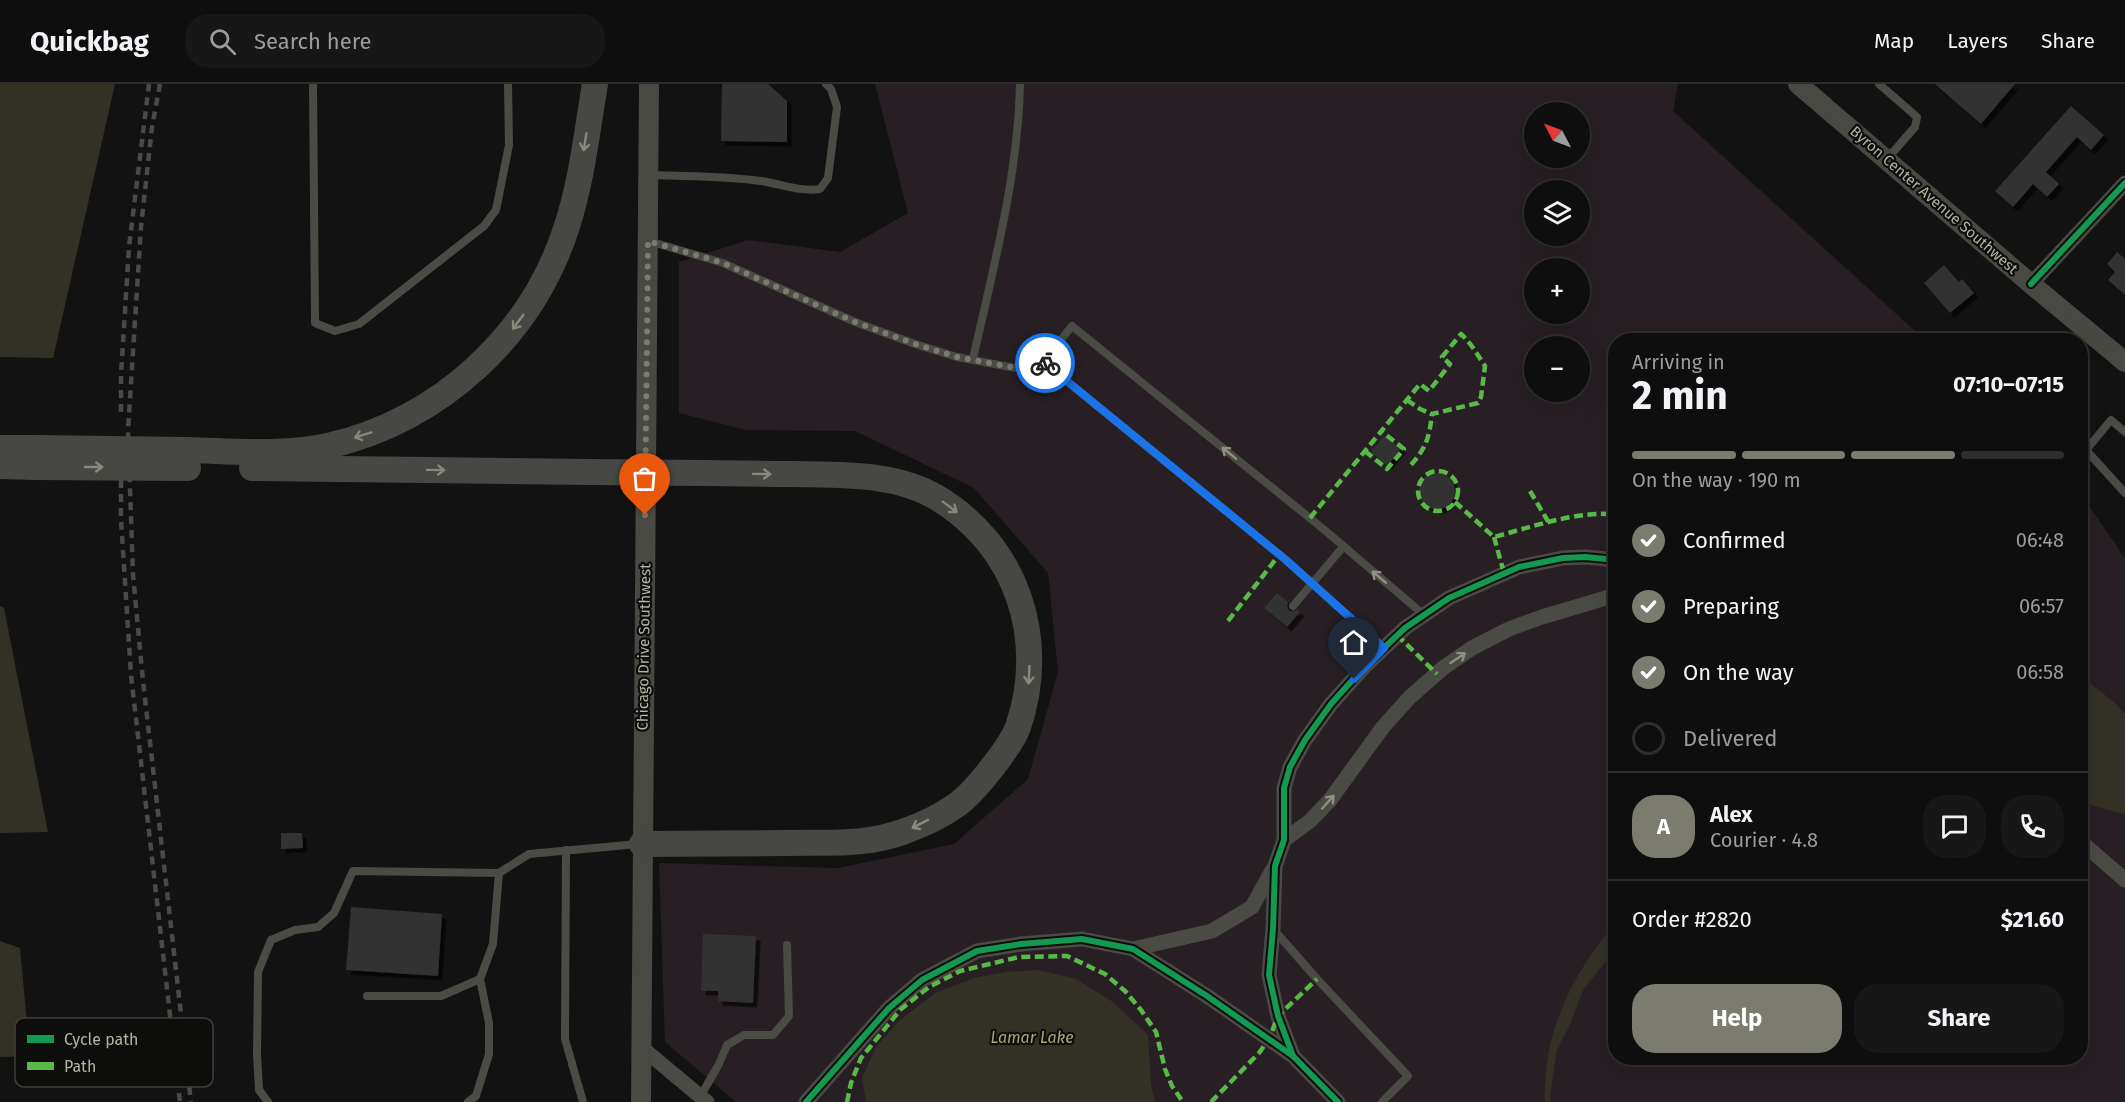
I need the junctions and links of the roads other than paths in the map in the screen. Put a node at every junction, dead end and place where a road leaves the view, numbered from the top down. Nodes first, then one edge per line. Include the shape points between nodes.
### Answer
1 (313, 84) edge
2 (508, 84) edge
3 (595, 84) edge
4 (649, 84) edge
5 (826, 84) edge
6 (1020, 84) edge
7 (1798, 84) edge
8 (1879, 84) edge
9 (1886, 160) junction
10 (648, 175) junction
11 (2125, 183) edge
12 (648, 241) junction
13 (2031, 284) junction
14 (973, 359) junction
15 (1043, 362) junction
16 (2125, 362) edge
17 (2125, 432) edge
18 (0, 448) edge
19 (2088, 448) edge
20 (2088, 452) edge
21 (36, 458) junction
22 (188, 459) junction
23 (0, 466) edge
24 (2125, 493) edge
25 (1343, 547) junction
26 (1608, 560) edge
27 (1313, 583) junction
28 (1608, 597) edge
29 (1293, 606) dead end
30 (1424, 615) junction
31 (1384, 648) junction
32 (1284, 840) junction
33 (642, 844) junction
34 (2088, 848) edge
35 (566, 850) junction
36 (1275, 866) junction
37 (499, 873) junction
38 (2125, 880) edge
39 (1273, 929) junction
40 (787, 945) dead end
41 (1133, 949) junction
42 (480, 979) junction
43 (367, 996) dead end
44 (641, 1047) junction
45 (1293, 1056) junction
46 (703, 1099) edge
47 (268, 1102) edge
48 (468, 1102) edge
49 (583, 1102) edge
50 (641, 1102) edge
51 (806, 1102) edge
52 (1338, 1102) edge
53 (1382, 1102) edge

1 - 2 lane via 315,322 335,331 359,324 484,226 496,210 509,146
3 -> 22 highway via 578,183 567,227 550,268 530,307 503,342 468,376 426,406 372,433 326,446
4 - 10 main road, Chicago Drive Southwest
5 - 10 lane via 837,107 828,178 820,189 810,191 721,177
6 - 14 lane via 1013,161
7 - 9 main road, Byron Center Avenue Southwest
8 - 9 lane via 1917,117 1915,127
9 - 13 main road, Byron Center Avenue Southwest
10 - 12 main road, Chicago Drive Southwest
11 - 13 street
12 - 14 lane via 723,263 887,334
12 - 33 main road, Chicago Drive Southwest
13 - 16 main road, Byron Center Avenue Southwest
14 - 15 lane via 1026,370
25 -> 15 lane via 1072,326
15 - 27 lane
17 - 19 lane via 2111,420
18 - 21 highway
20 - 24 lane
21 - 22 highway, bridge
21 - 23 highway
22 -> 33 highway, bridge via 890,479 936,497 970,522 999,554 1017,589 1029,636 1029,681 1017,729 992,768 957,806 907,831 869,842
25 - 27 lane
30 -> 25 lane
26 - 30 street via 1563,558 1519,567 1449,598
27 - 29 lane
27 - 31 lane
32 -> 28 street via 1330,801 1383,727 1443,668 1509,629
30 - 31 street
31 - 32 street via 1331,704 1290,768 1284,788
32 - 36 street
33 - 35 lane
33 - 44 main road, Chicago Drive Southwest
34 - 38 street
35 - 37 lane via 529,854
35 - 49 lane via 565,1039
36 - 39 street
36 - 41 street via 1252,907 1212,931
37 - 42 lane via 493,944
37 - 47 lane via 353,872 334,913 318,927 295,930 271,940 258,972 259,1090
39 - 45 street via 1269,975 1278,1016
39 - 53 lane via 1408,1076
40 - 46 lane via 789,1016 773,1035 744,1035 727,1045
41 - 45 street
41 - 51 street via 1082,939 977,951 922,980 889,1008
42 - 43 lane via 441,996
42 - 48 lane via 489,1023 489,1054 476,1096
44 - 46 street
44 - 50 main road, Chicago Drive Southwest
45 - 52 street

